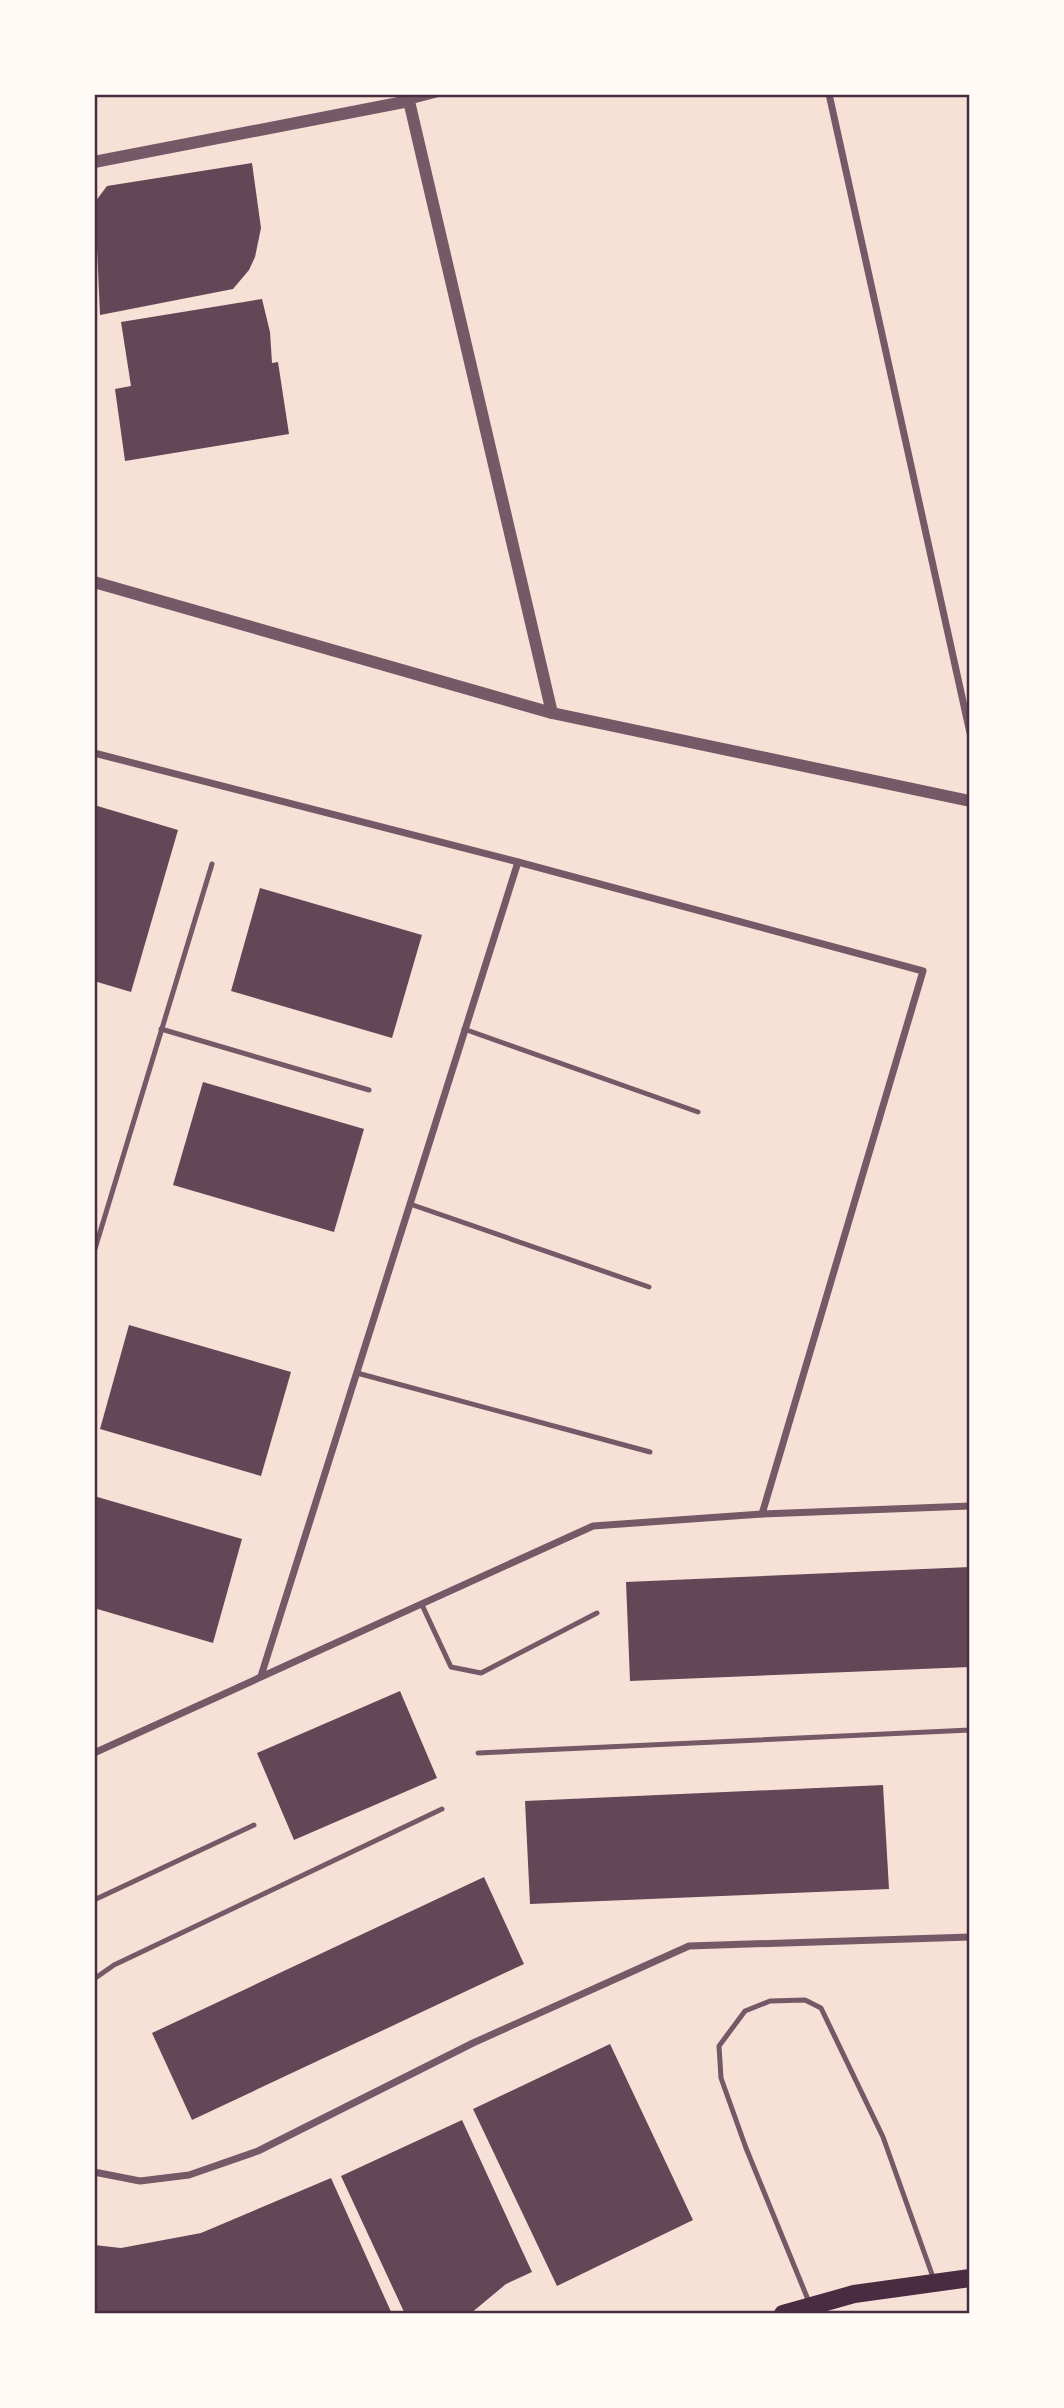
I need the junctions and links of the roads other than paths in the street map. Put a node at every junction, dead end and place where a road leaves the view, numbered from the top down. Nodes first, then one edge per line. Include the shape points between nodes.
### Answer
1 (436, 94) edge
2 (829, 94) edge
3 (408, 98) edge
4 (94, 162) edge
5 (94, 582) edge
6 (552, 713) junction
7 (970, 733) edge
8 (94, 753) edge
9 (970, 801) edge
10 (517, 862) junction
11 (212, 864) dead end
12 (162, 1029) junction
13 (464, 1029) junction
14 (369, 1090) dead end
15 (698, 1112) dead end
16 (410, 1204) junction
17 (94, 1252) edge
18 (649, 1287) dead end
19 (357, 1373) junction
20 (650, 1452) dead end
21 (970, 1506) edge
22 (762, 1514) junction
23 (422, 1605) junction
24 (597, 1613) dead end
25 (261, 1676) junction
26 (970, 1730) edge
27 (94, 1752) edge
28 (478, 1753) dead end
29 (442, 1809) dead end
30 (254, 1825) dead end
31 (94, 1900) edge
32 (970, 1937) edge
33 (94, 1979) edge
34 (94, 2172) edge
35 (970, 2278) edge
36 (936, 2283) junction
37 (810, 2306) junction
38 (783, 2314) edge

1 - 3 street
2 - 7 street
3 - 4 street
3 - 6 street
5 - 6 street
6 - 9 street
8 - 10 street
10 - 13 street
10 - 22 street via 923,971
11 - 12 lane
12 - 14 lane
12 - 17 lane
13 - 15 lane
13 - 16 street
16 - 18 lane
16 - 19 street
19 - 20 lane
19 - 25 street
21 - 22 street
22 - 23 street via 593,1526
23 - 24 lane via 451,1667 481,1673
23 - 25 street
25 - 27 street
26 - 28 lane
29 - 33 lane via 114,1965
30 - 31 lane
32 - 34 street via 690,1947 473,2043 258,2151 189,2175 140,2181
35 - 36 main road
36 - 37 main road via 853,2294
36 - 37 lane via 883,2137 821,2008 805,2000 770,2001 745,2011 719,2046 721,2078
37 - 38 main road

